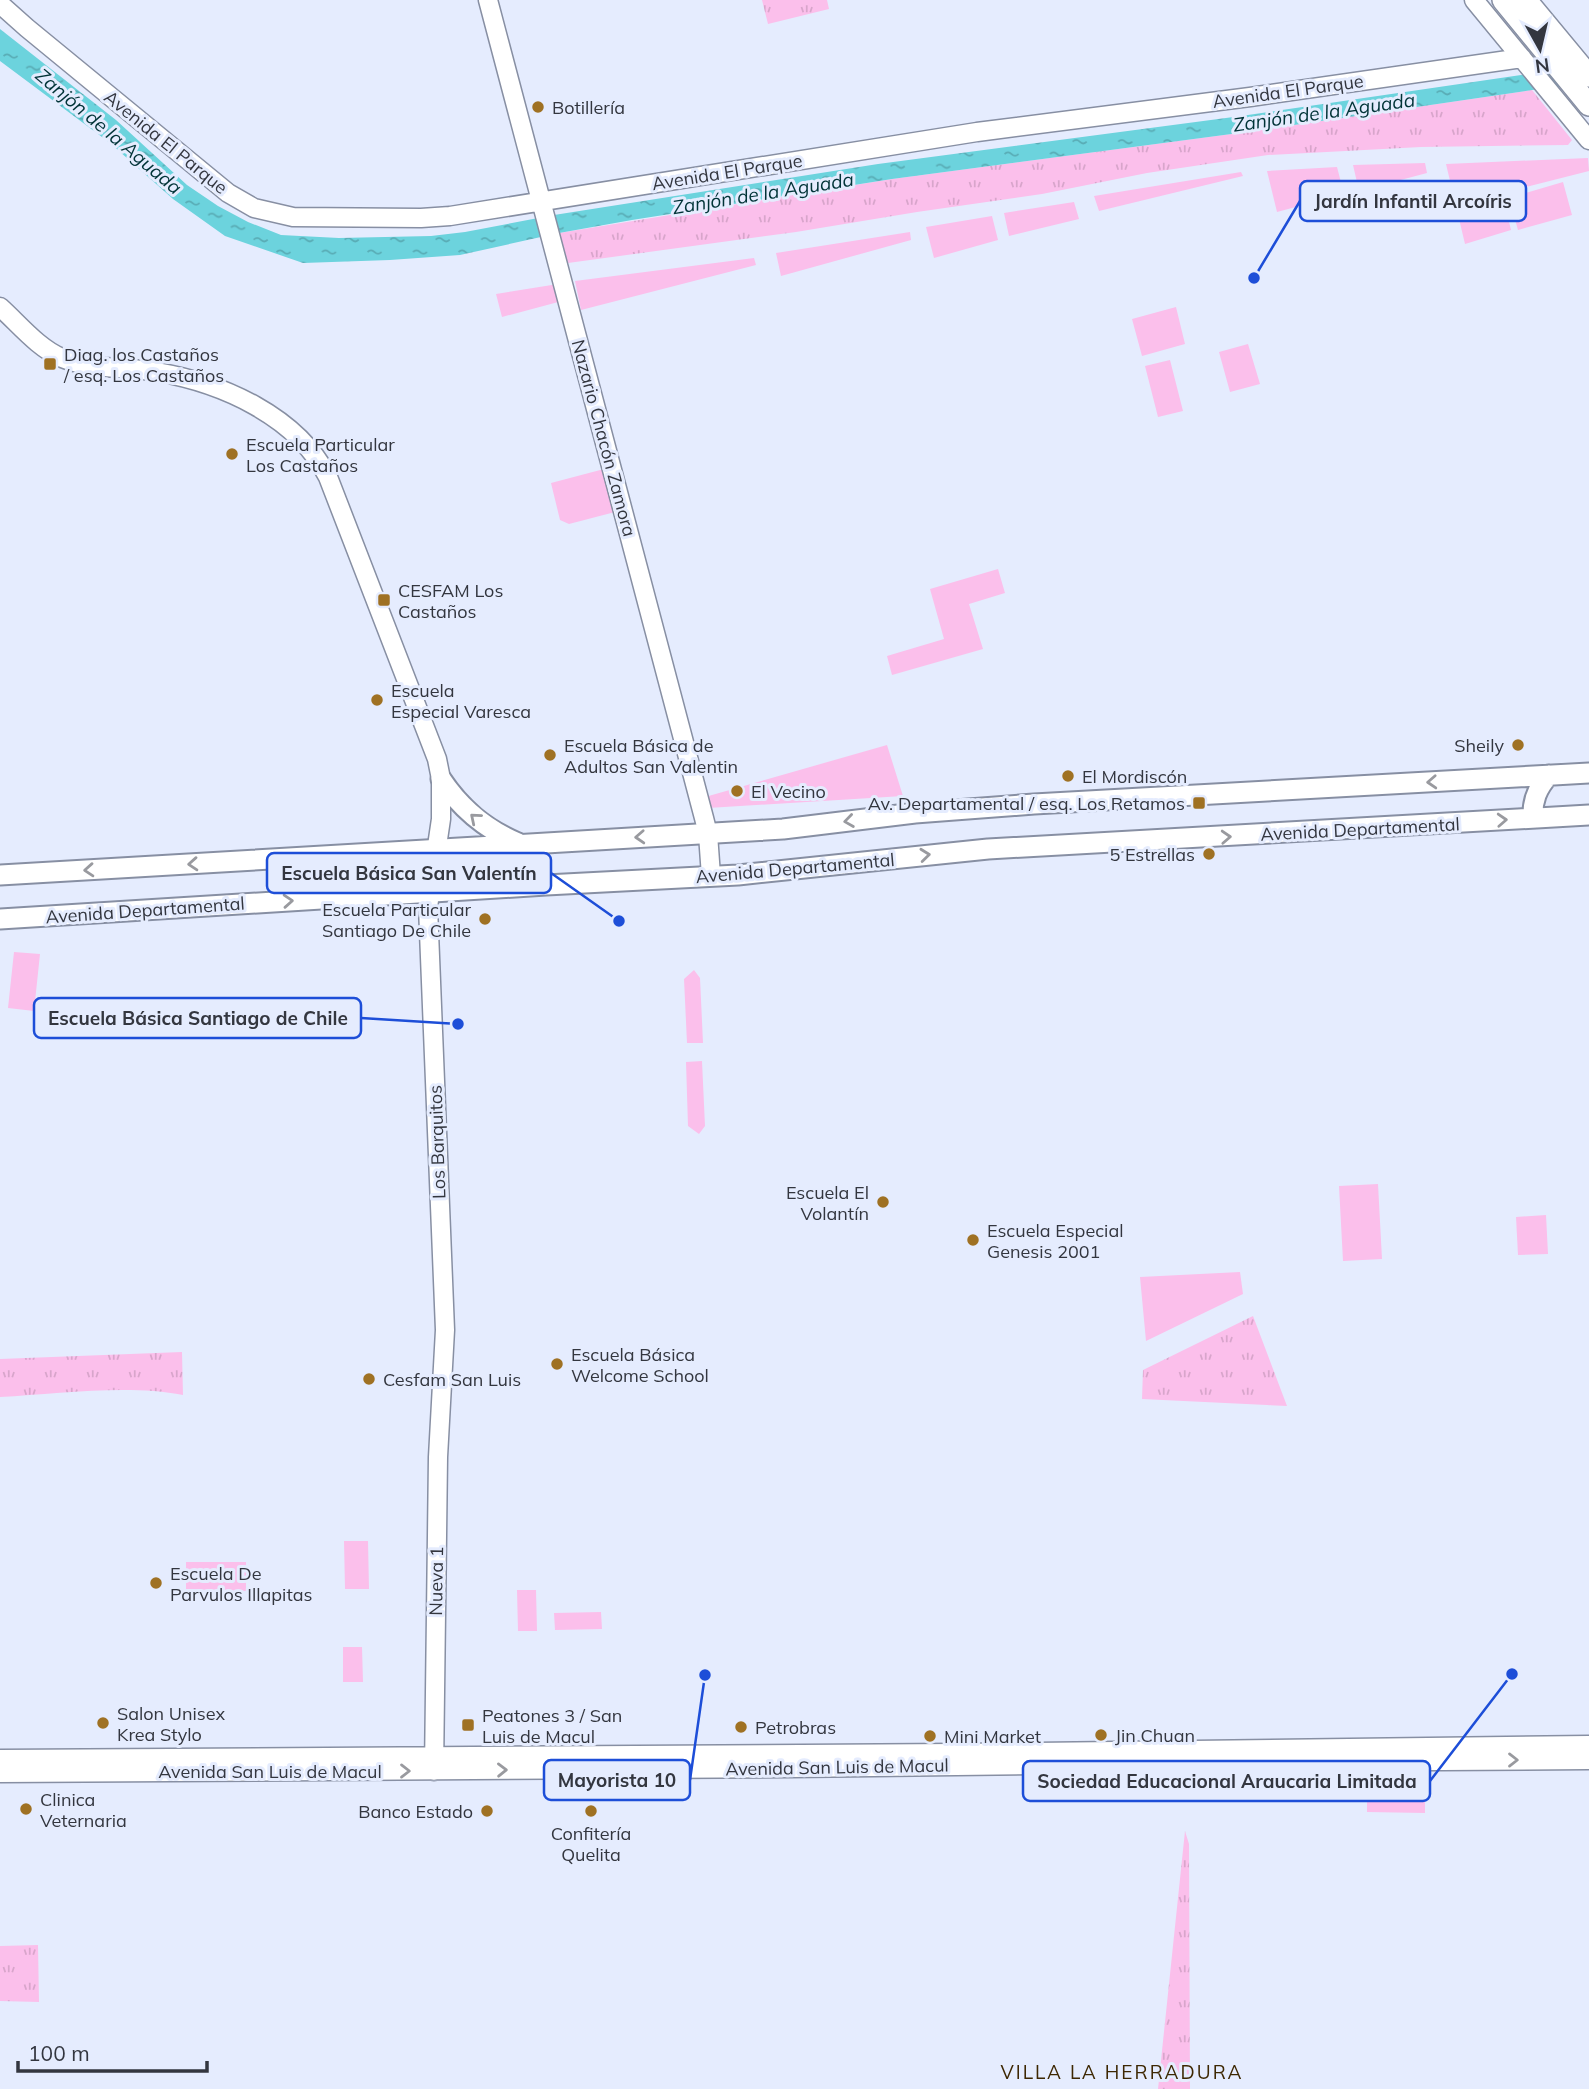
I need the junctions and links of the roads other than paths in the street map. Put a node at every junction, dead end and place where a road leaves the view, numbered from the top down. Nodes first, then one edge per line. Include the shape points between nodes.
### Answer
1 (488, 0) edge
2 (1474, 0) edge
3 (1503, 0) edge
4 (1526, 0) edge
5 (0, 4) edge
6 (1525, 62) junction
7 (1585, 71) edge
8 (1586, 101) edge
9 (1589, 140) edge
10 (542, 206) junction
11 (0, 307) edge
12 (1589, 772) edge
13 (1549, 775) junction
14 (442, 779) junction
15 (1589, 815) edge
16 (1533, 818) junction
17 (708, 834) junction
18 (519, 844) junction
19 (438, 848) junction
20 (0, 875) edge
21 (711, 876) junction
22 (431, 892) junction
23 (0, 919) edge
24 (442, 1392) joint
25 (1589, 1745) edge
26 (0, 1759) edge
27 (1589, 1760) edge
28 (434, 1763) junction
29 (0, 1773) edge

1 - 10 street, Nazario Chacón Zamora
2 - 6 street
3 - 8 main road
4 - 7 main road
5 - 10 street, Avenida El Parque via 216,184 254,208 293,217 421,218
6 - 9 street
6 - 10 street, Avenida El Parque via 964,133
10 - 17 street, Nazario Chacón Zamora
11 - 14 street, Los Barquitos via 62,358 157,372 212,387 272,416 303,441 328,477
12 - 13 main road
13 - 16 main road via 1535,797
13 -> 17 main road via 1034,804
18 -> 14 main road via 474,818
14 - 19 street, Los Barquitos
15 - 16 main road, Avenida Departamental
21 -> 16 main road, Avenida Departamental via 988,849
17 -> 18 main road
17 - 21 street, Nazario Chacón Zamora
18 - 19 main road
19 -> 20 main road
19 - 22 street, Los Barquitos
21 - 22 main road, Avenida Departamental
23 -> 22 main road, Avenida Departamental
22 - 24 street, Los Barquitos via 445,1329
24 - 28 street, Nueva 1
25 - 28 street, Avenida San Luis de Macul
26 - 28 street, Avenida San Luis de Macul
28 -> 27 street, Avenida San Luis de Macul
29 -> 28 street, Avenida San Luis de Macul

